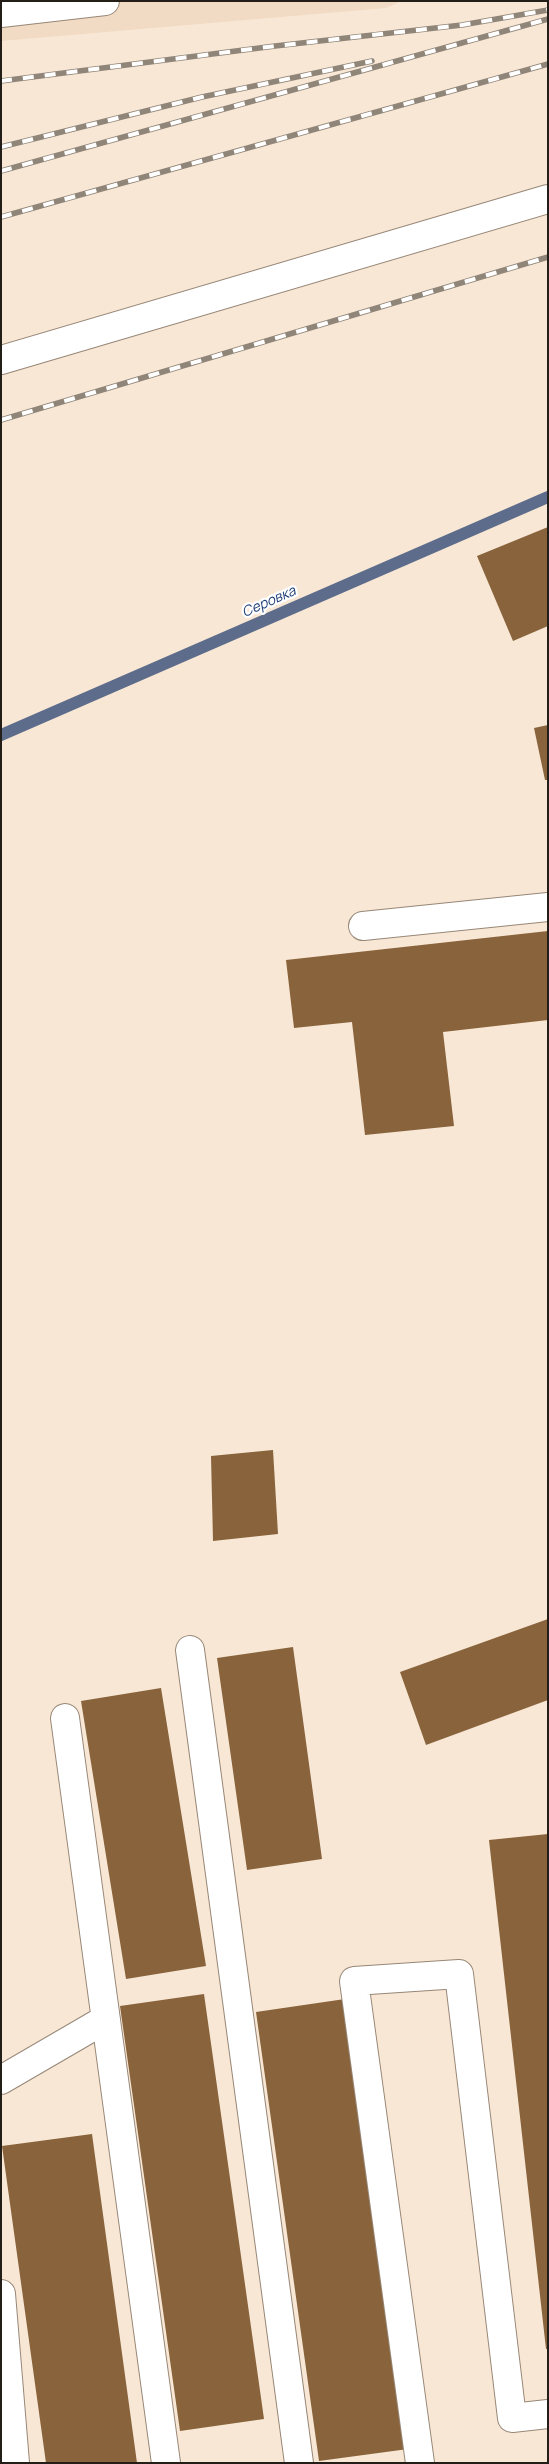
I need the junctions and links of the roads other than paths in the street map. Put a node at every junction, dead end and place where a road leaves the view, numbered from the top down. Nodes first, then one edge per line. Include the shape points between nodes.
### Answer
1 (105, 1) edge
2 (1, 13) edge
3 (548, 199) edge
4 (1, 360) edge
5 (548, 907) edge
6 (363, 926) dead end
7 (190, 1650) dead end
8 (65, 1718) dead end
9 (106, 2019) junction
10 (1, 2080) edge
11 (1, 2294) edge
12 (548, 2414) edge
13 (15, 2463) edge
14 (166, 2463) edge
15 (299, 2463) edge
16 (420, 2463) edge

1 - 2 lane
3 - 4 lane
5 - 6 lane
7 - 15 lane
8 - 9 lane
9 - 10 lane
9 - 14 lane
11 - 13 lane
12 - 16 lane via 512,2418 460,1974 354,1981

